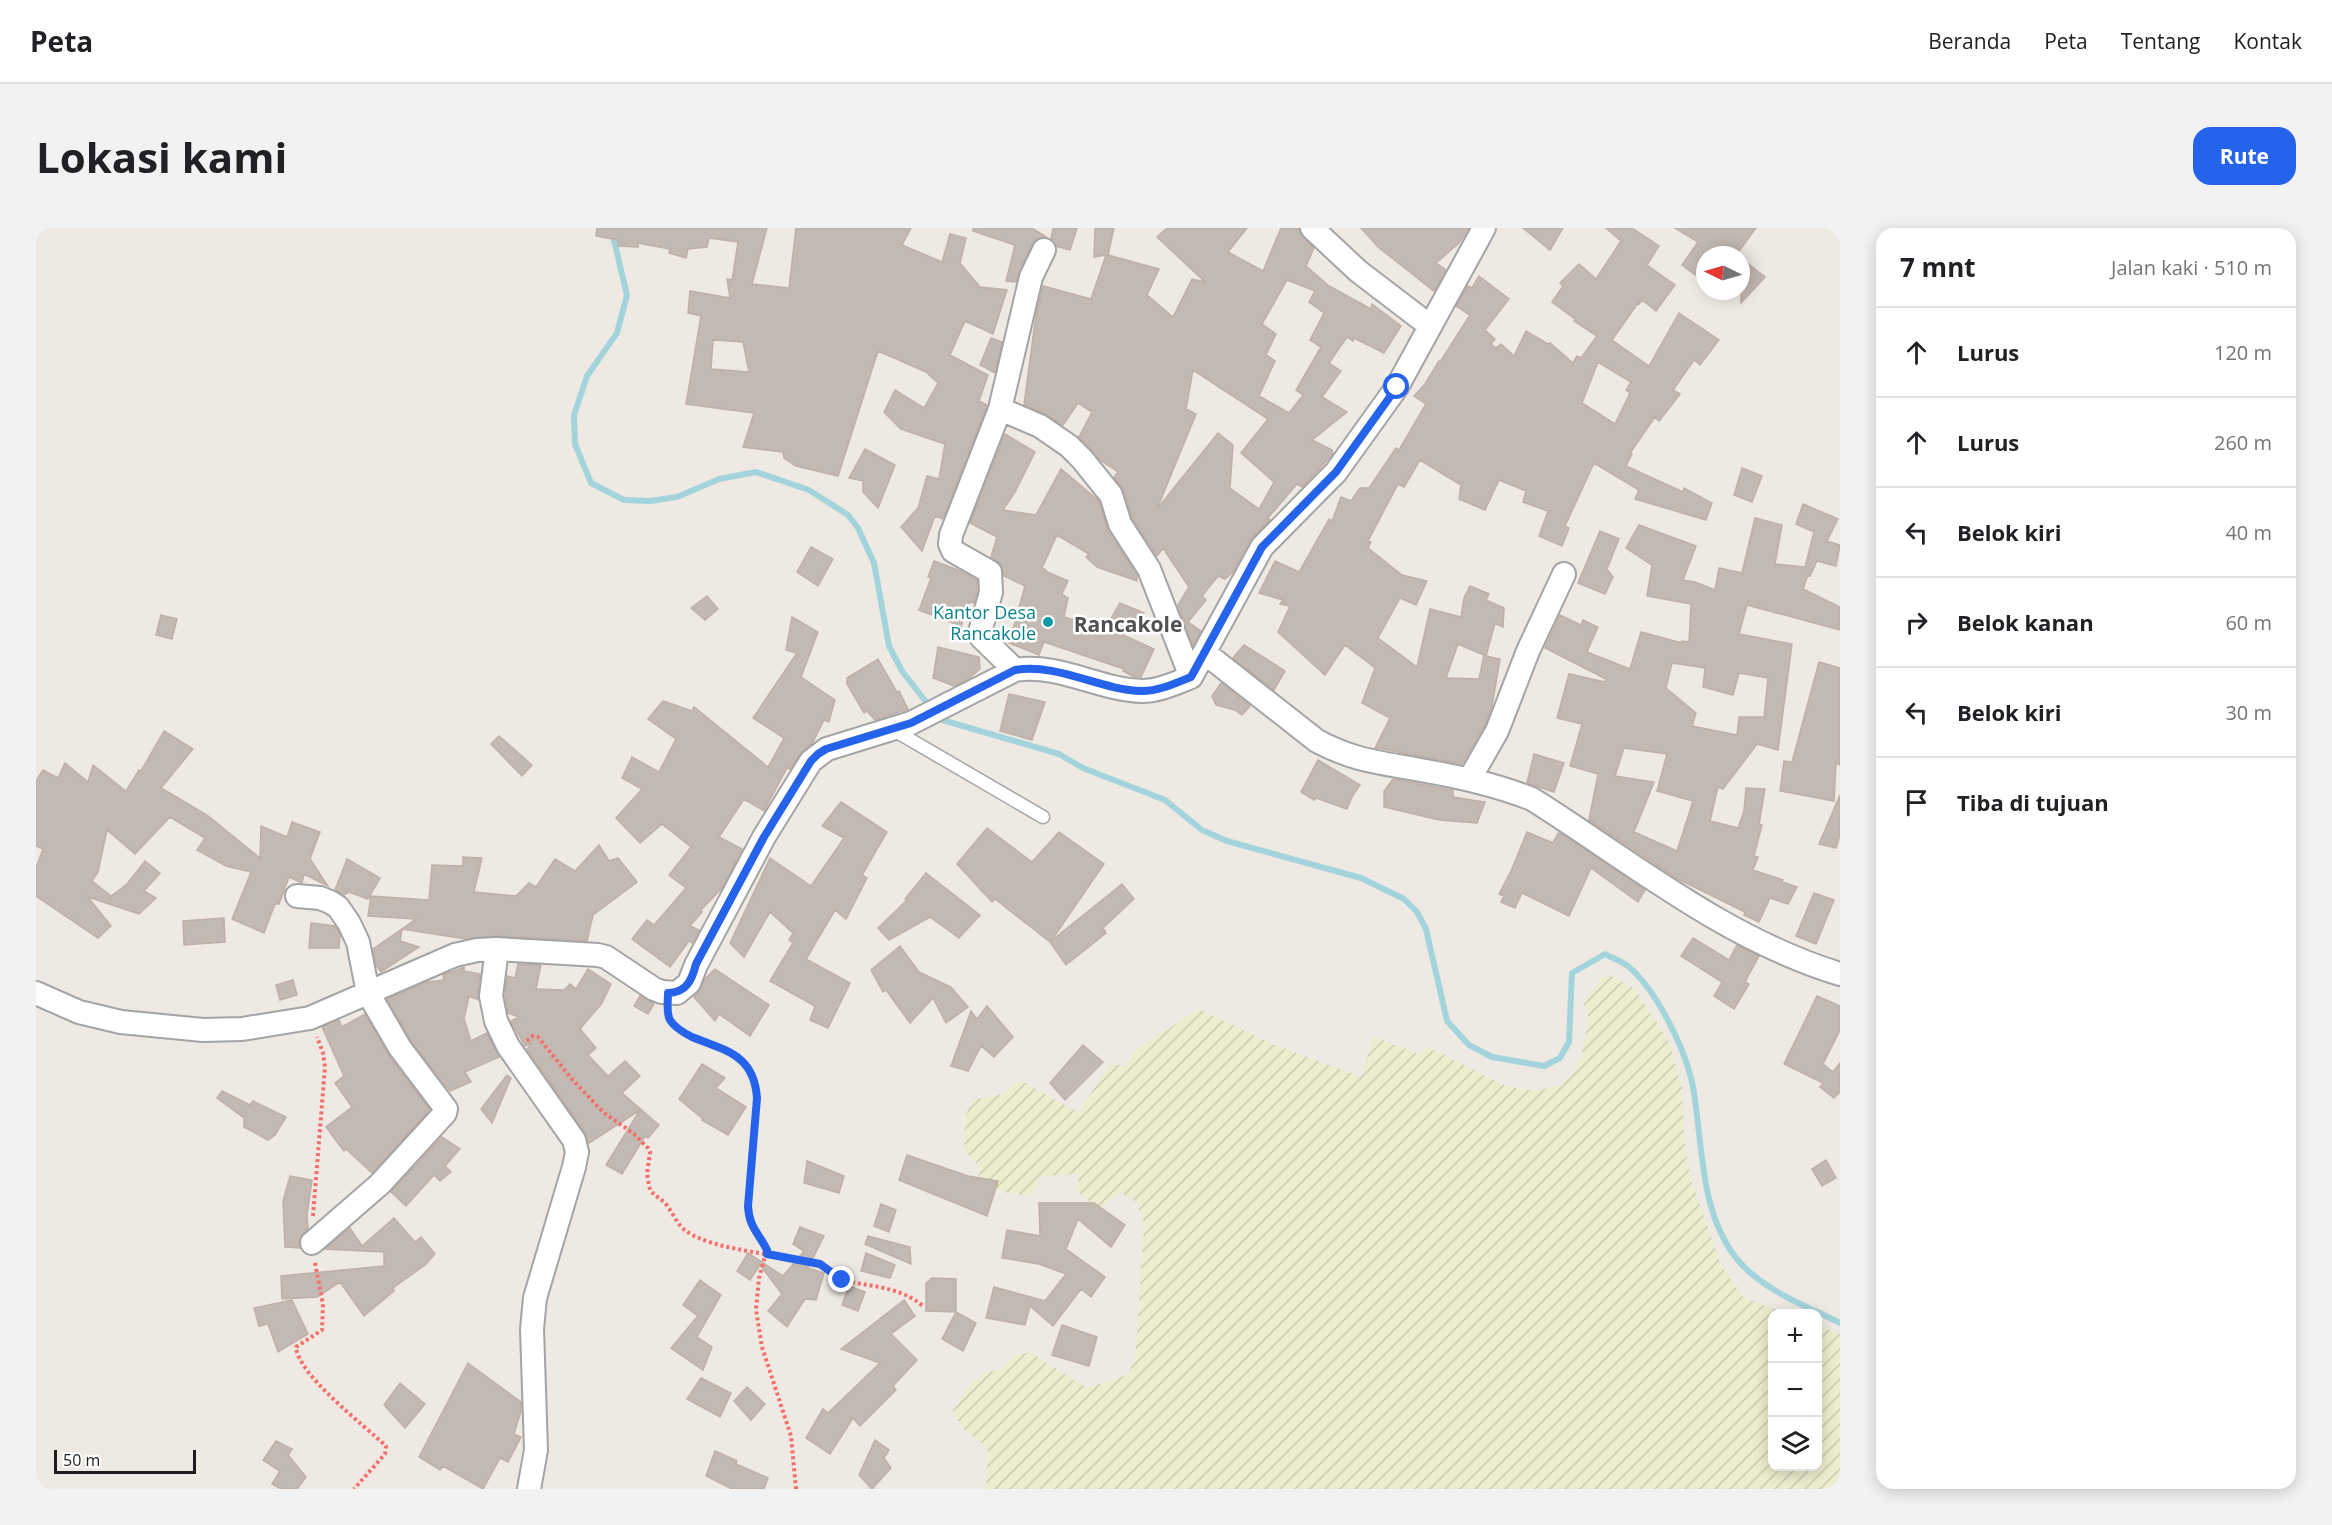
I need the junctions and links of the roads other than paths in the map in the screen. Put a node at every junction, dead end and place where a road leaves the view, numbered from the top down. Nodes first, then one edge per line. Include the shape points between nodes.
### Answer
1 (1312, 228) edge
2 (1484, 228) edge
3 (1044, 250) dead end
4 (1430, 326) junction
5 (999, 409) junction
6 (1564, 574) dead end
7 (1205, 653) junction
8 (1015, 670) junction
9 (1191, 677) junction
10 (901, 726) junction
11 (1469, 780) junction
12 (1042, 817) dead end
13 (297, 896) dead end
14 (497, 949) junction
15 (1840, 974) edge
16 (36, 993) edge
17 (368, 993) junction
18 (312, 1243) road end
19 (529, 1489) edge

1 - 4 street via 1358,271
2 - 4 street
3 - 5 street via 1031,277
4 - 7 street via 1397,387 1336,472 1262,547
5 - 8 street via 950,544 953,551 990,572 991,592 981,637
5 - 9 street via 1040,426 1069,446 1111,495 1120,524 1149,569
6 - 11 street via 1528,651 1497,732
7 - 9 street
7 - 11 street via 1317,741 1336,751 1361,760
8 - 9 street via 1034,668 1144,691
8 - 10 street
10 - 12 lane
10 - 14 street via 826,749 811,761 764,837 689,983 677,993 654,989 606,957
11 - 15 street via 1503,787 1532,799 1698,908 1753,939
13 - 17 street via 320,898 338,907 358,942
14 - 17 street via 455,956
14 - 19 street via 493,1009 513,1054 576,1146 574,1167 535,1298 532,1329 536,1450
16 - 17 street via 80,1012 121,1022 202,1030 242,1029 310,1018
17 - 18 street via 400,1048 446,1111 380,1184

